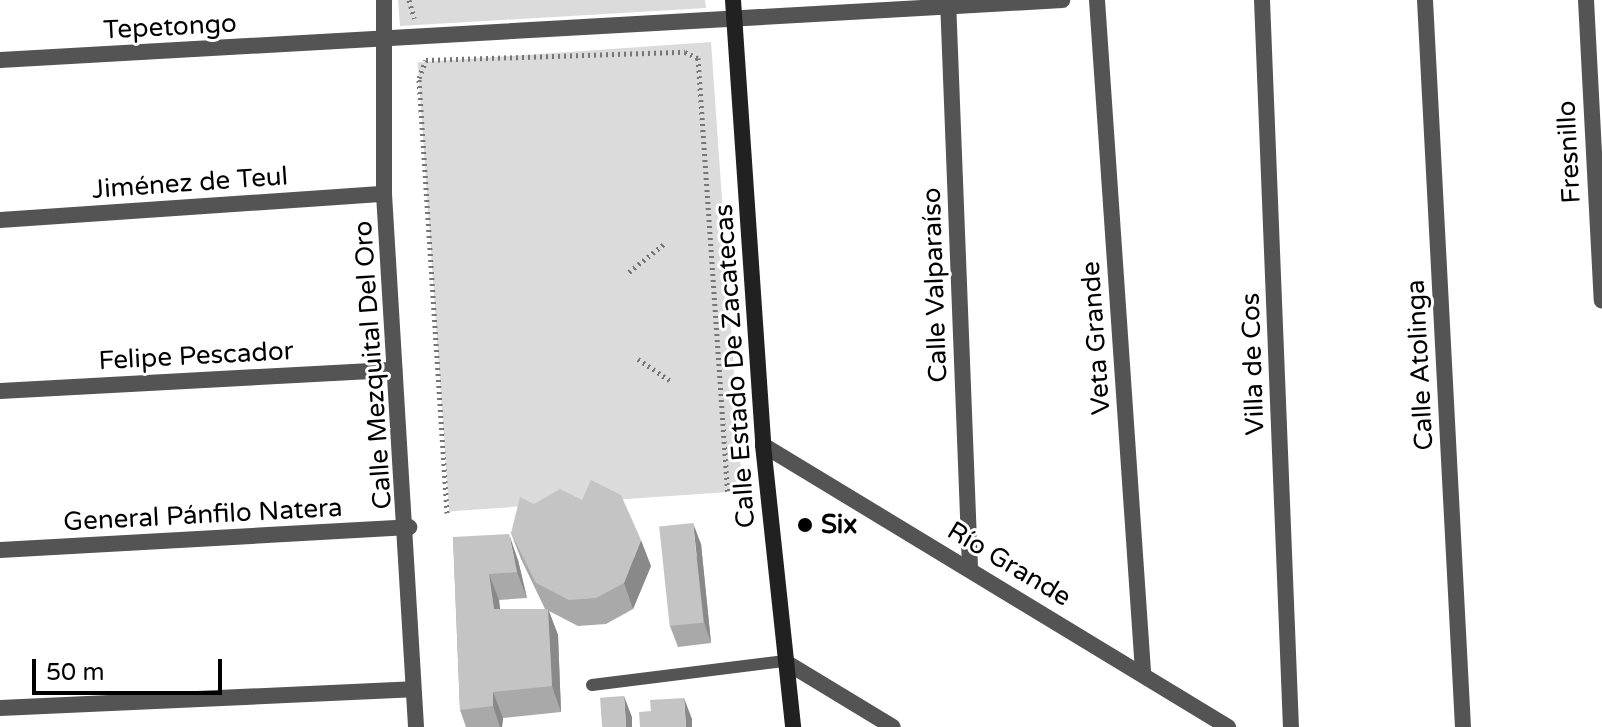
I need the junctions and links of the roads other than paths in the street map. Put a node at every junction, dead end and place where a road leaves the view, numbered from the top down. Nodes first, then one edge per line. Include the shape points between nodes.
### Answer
1 (384, 0) edge
2 (1062, 0) edge
3 (1097, 0) edge
4 (1262, 0) edge
5 (1425, 0) edge
6 (1586, 0) edge
7 (948, 2) edge
8 (733, 8) edge
9 (387, 39) junction
10 (0, 60) edge
11 (1597, 133) edge
12 (384, 194) junction
13 (0, 220) edge
14 (1602, 284) edge
15 (1602, 301) edge
16 (394, 370) junction
17 (0, 391) edge
18 (763, 445) junction
19 (409, 527) junction
20 (0, 550) edge
21 (970, 568) junction
22 (784, 661) junction
23 (1143, 672) junction
24 (592, 685) dead end
25 (413, 689) junction
26 (0, 708) edge
27 (416, 727) edge
28 (793, 727) edge
29 (893, 727) edge
30 (1228, 727) edge
31 (1291, 727) edge
32 (1463, 727) edge

1 - 9 street, Calle Mezquital Del Oro
2 - 7 street, Tepetongo
3 - 23 street, Veta Grande
4 - 31 street, Villa de Cos
5 - 32 street, Calle Atolinga
6 - 11 street, Fresnillo
7 - 8 street, Tepetongo
7 - 21 street, Calle Valparaíso
8 - 9 street, Tepetongo
8 - 18 street, Calle Estado De Zacatecas
9 - 10 street, Tepetongo
9 - 12 street, Calle Mezquital Del Oro
11 - 14 street, Fresnillo
12 - 13 street, Jiménez de Teul
12 - 16 street, Calle Mezquital Del Oro
14 - 15 street, Fresnillo
16 - 17 street, Felipe Pescador
16 - 19 street, Calle Mezquital Del Oro
18 - 21 street, Río Grande
18 - 22 street, Calle Estado De Zacatecas
19 - 20 street, General Pánfilo Natera
19 - 25 street, Calle Mezquital Del Oro
21 - 23 street, Río Grande
22 - 24 lane
22 - 28 street, Calle Estado De Zacatecas
22 - 29 street
23 - 30 street, Río Grande
25 - 26 street
25 - 27 street, Calle Mezquital Del Oro

